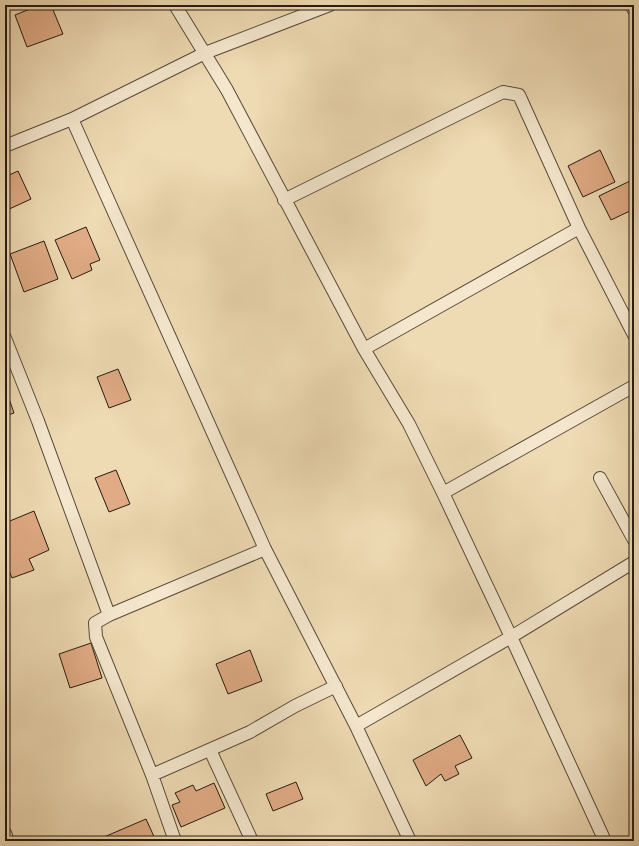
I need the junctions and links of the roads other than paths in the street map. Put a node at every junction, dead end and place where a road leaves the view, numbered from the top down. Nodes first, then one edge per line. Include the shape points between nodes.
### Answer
1 (175, 5) edge
2 (330, 5) edge
3 (204, 53) junction
4 (72, 119) junction
5 (5, 146) edge
6 (284, 200) junction
7 (579, 228) junction
8 (634, 335) edge
9 (5, 338) edge
10 (364, 349) junction
11 (634, 386) edge
12 (600, 478) dead end
13 (443, 493) junction
14 (634, 540) edge
15 (265, 549) junction
16 (634, 562) edge
17 (109, 615) junction
18 (511, 637) junction
19 (336, 686) junction
20 (356, 726) junction
21 (210, 750) junction
22 (152, 775) junction
23 (5, 833) edge
24 (8, 841) edge
25 (176, 841) edge
26 (252, 841) edge
27 (410, 841) edge
28 (605, 841) edge

1 - 3 street
2 - 3 street
3 - 4 street
3 - 6 street via 227,90
4 - 5 street
4 - 15 street
6 - 7 street via 503,92 519,96
6 - 10 street
7 - 8 street
7 - 10 street
9 - 17 street
10 - 13 street via 409,424
11 - 13 street
12 - 14 street
13 - 18 street
15 - 17 street
15 - 19 street
16 - 18 street
17 - 22 street via 95,623 96,637
18 - 20 street
18 - 28 street
19 - 20 street
19 - 21 street via 250,732
20 - 27 street
21 - 22 street
21 - 26 street
22 - 25 street
23 - 24 street

